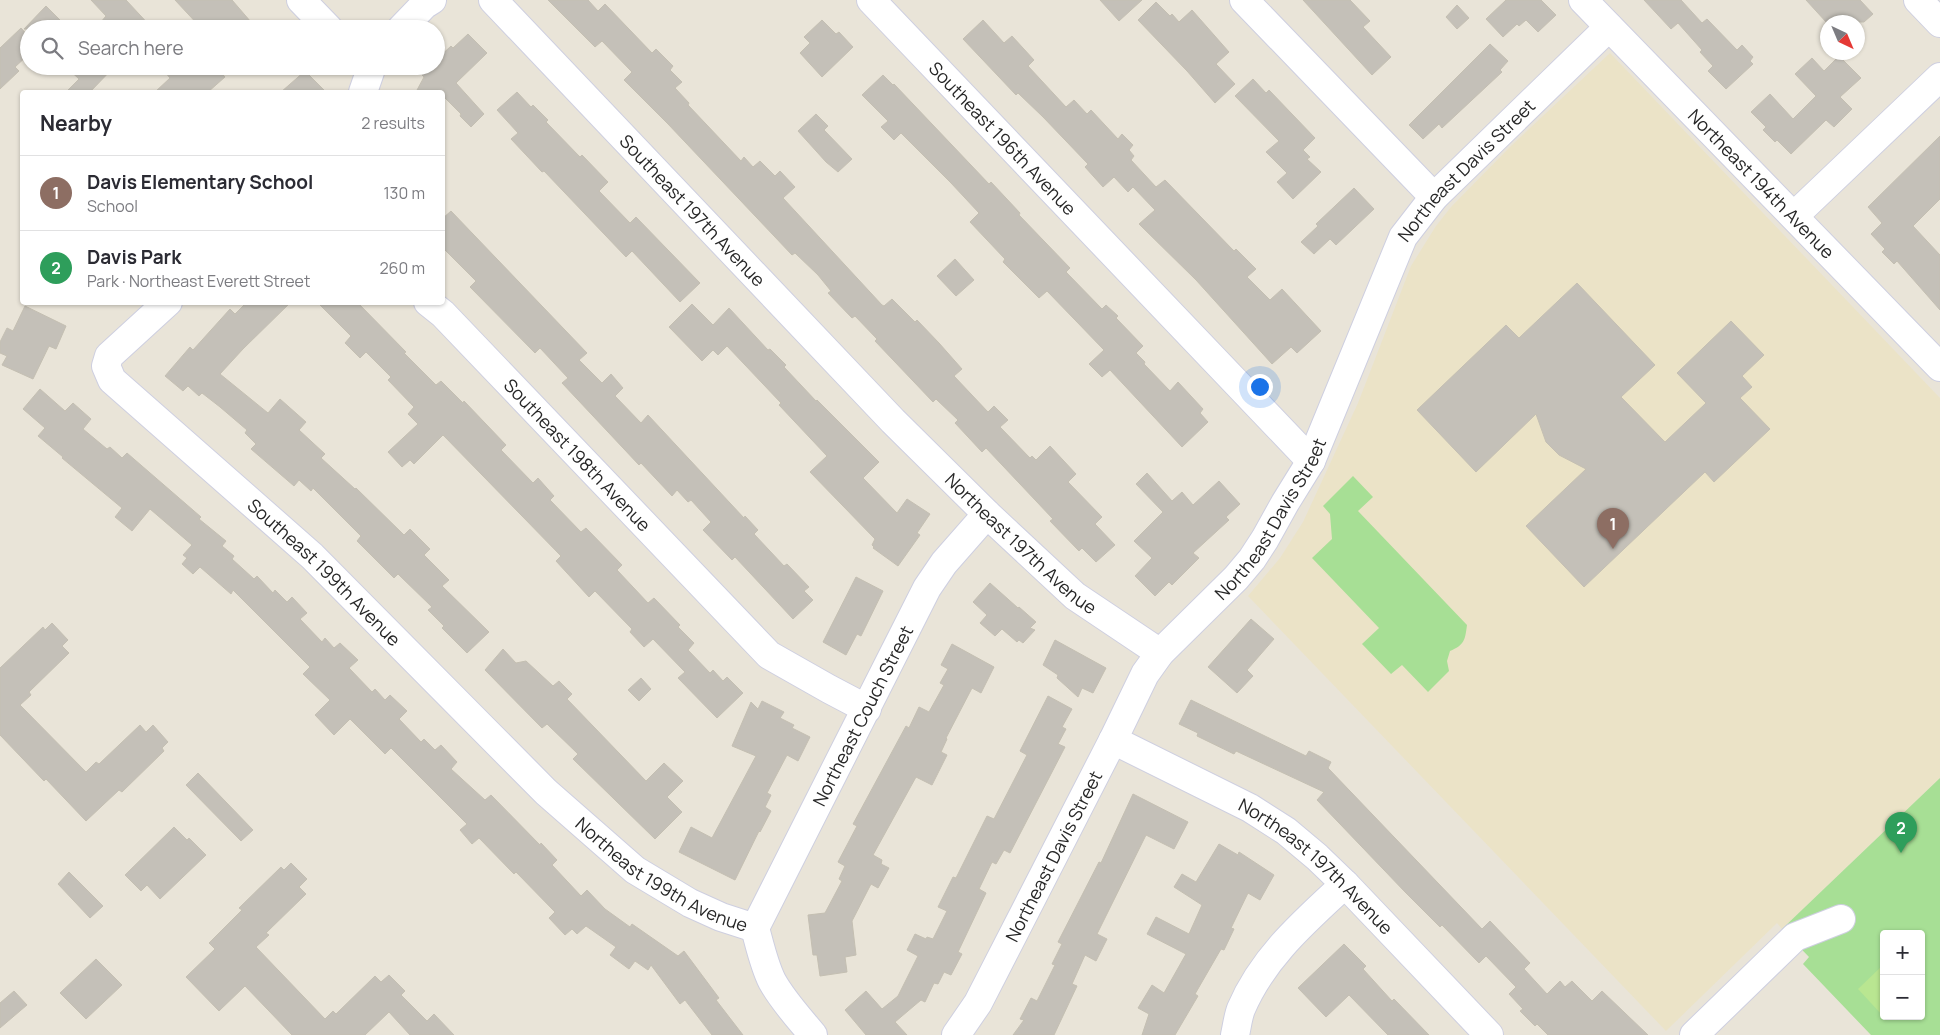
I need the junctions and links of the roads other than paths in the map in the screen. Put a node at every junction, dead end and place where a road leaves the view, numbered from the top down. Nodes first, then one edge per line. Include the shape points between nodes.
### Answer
1 (301, 0) edge
2 (432, 0) edge
3 (493, 0) edge
4 (871, 0) edge
5 (1244, 0) edge
6 (1583, 0) edge
7 (1918, 0) edge
8 (320, 20) edge
9 (410, 20) edge
10 (1940, 23) edge
11 (1609, 27) junction
12 (369, 75) edge
13 (1940, 77) edge
14 (364, 90) edge
15 (1434, 197) junction
16 (1794, 216) junction
17 (165, 305) edge
18 (432, 305) edge
19 (1940, 367) edge
20 (893, 421) joint
21 (1311, 461) junction
22 (987, 514) junction
23 (1160, 653) junction
24 (867, 709) junction
25 (1113, 740) junction
26 (546, 792) joint
27 (1345, 884) junction
28 (1840, 919) dead end
29 (755, 928) junction
30 (814, 1035) edge
31 (956, 1035) edge
32 (1235, 1035) edge
33 (1489, 1035) edge
34 (1694, 1035) edge

1 - 8 street
2 - 9 street
3 - 20 street, Southeast 197th Avenue
4 - 21 street, Southeast 196th Avenue
5 - 15 street
6 - 11 street, Northeast 194th Avenue
7 - 10 street
11 - 15 street, Northeast Davis Street
11 - 16 street, Northeast 194th Avenue
12 - 14 street
13 - 16 street
15 - 21 street, Northeast Davis Street via 1403,237
16 - 19 street, Northeast 194th Avenue
17 - 26 street, Southeast 199th Avenue via 109,356 106,366 112,380 312,556
18 - 24 street, Southeast 198th Avenue via 769,654
20 - 22 street, Northeast 197th Avenue
21 - 23 street, Northeast Davis Street via 1252,559
22 - 23 street, Northeast 197th Avenue via 1074,596
22 - 24 street, Northeast Couch Street via 944,563 927,588
23 - 25 street, Northeast Davis Street via 1145,674
24 - 29 street, Northeast Couch Street
25 - 27 street, Northeast 197th Avenue via 1250,808 1286,831
25 - 31 street, Northeast Davis Street via 978,1003
26 - 29 street, Northeast 199th Avenue via 635,870 690,903
27 - 32 street via 1296,929 1270,959 1241,1010
27 - 33 street, Northeast 197th Avenue
28 - 34 street via 1795,937
29 - 30 street, Northeast 199th Avenue via 772,981

